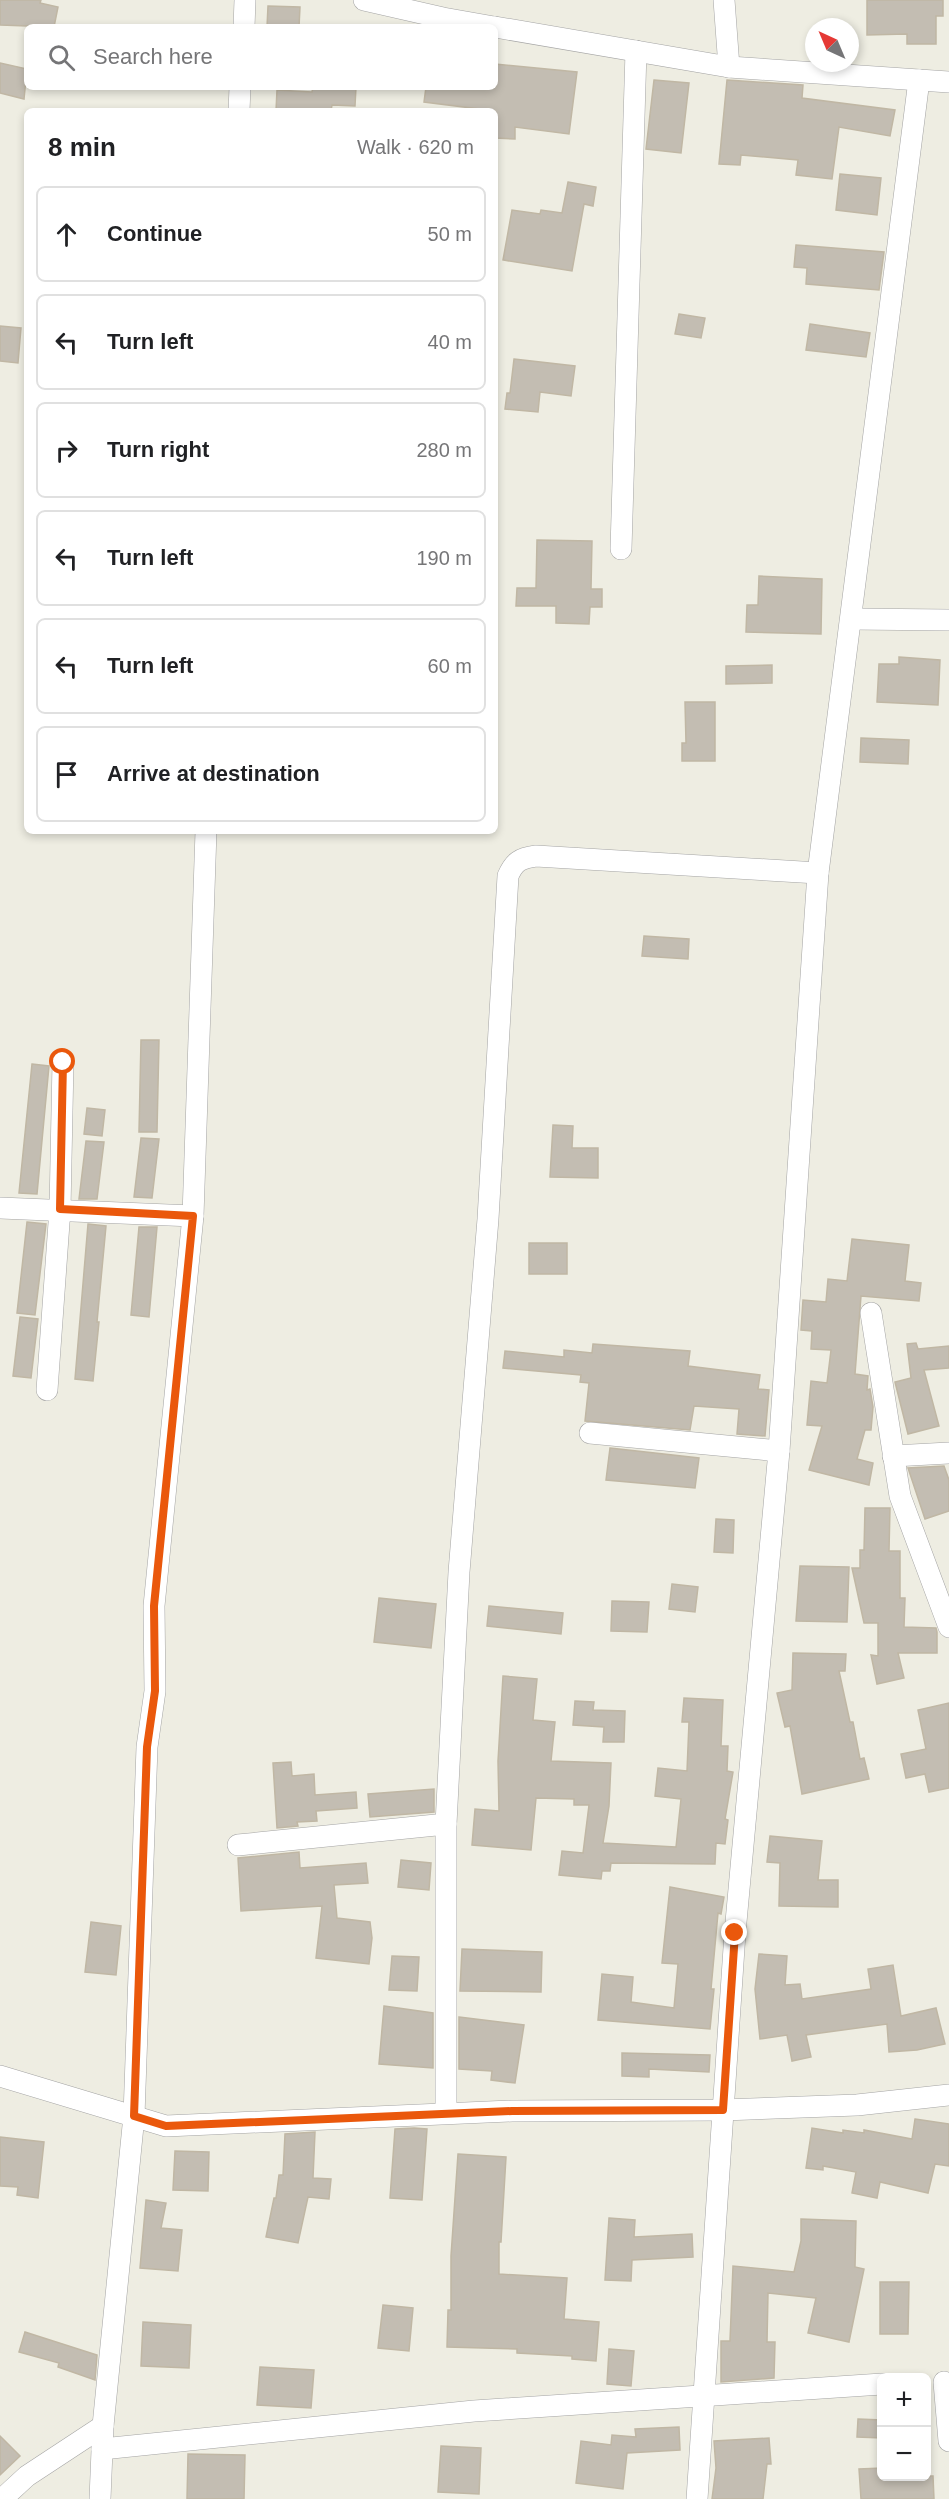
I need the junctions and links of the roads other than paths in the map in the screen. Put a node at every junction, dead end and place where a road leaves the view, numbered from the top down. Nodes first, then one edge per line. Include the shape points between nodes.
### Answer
1 (245, 0) edge
2 (364, 0) edge
3 (724, 0) edge
4 (244, 24) edge
5 (480, 24) edge
6 (498, 28) edge
7 (636, 51) junction
8 (729, 67) junction
9 (919, 80) junction
10 (949, 82) edge
11 (240, 90) edge
12 (238, 108) edge
13 (621, 549) dead end
14 (851, 619) junction
15 (949, 620) edge
16 (206, 834) edge
17 (818, 873) junction
18 (63, 1062) dead end
19 (0, 1208) edge
20 (60, 1209) junction
21 (193, 1216) junction
22 (871, 1313) dead end
23 (47, 1390) dead end
24 (590, 1433) dead end
25 (778, 1451) junction
26 (949, 1453) edge
27 (893, 1456) junction
28 (949, 1627) edge
29 (446, 1824) junction
30 (238, 1845) dead end
31 (0, 2076) edge
32 (949, 2095) edge
33 (723, 2110) junction
34 (446, 2113) junction
35 (134, 2116) junction
36 (940, 2382) edge
37 (877, 2384) edge
38 (703, 2397) junction
39 (103, 2426) junction
40 (949, 2441) edge
41 (102, 2449) junction
42 (2, 2499) edge
43 (100, 2499) edge
44 (697, 2499) edge

1 - 4 street
2 - 5 street
3 - 8 street
6 - 7 street
7 - 8 street
7 - 13 street
8 - 9 street
9 - 10 street
9 - 14 street
11 - 12 street
14 - 15 street
14 - 17 street
16 - 21 street
17 - 25 street
17 - 29 street via 536,856 514,864 508,876 488,1219 459,1572
18 - 20 street
19 - 20 street
20 - 21 street
20 - 23 street
21 - 35 street via 154,1606 155,1691 147,1747
22 - 27 street
24 - 25 street
25 - 33 street
26 - 27 street
27 - 28 street via 900,1496
29 - 30 street
29 - 34 street
31 - 35 street
32 - 33 street via 857,2105
33 - 34 street
33 - 38 street
34 - 35 street via 166,2126
35 - 39 street
36 - 40 street
37 - 38 street
38 - 41 street via 474,2411
38 - 44 street
39 - 41 street
39 - 42 street via 27,2476
41 - 43 street

